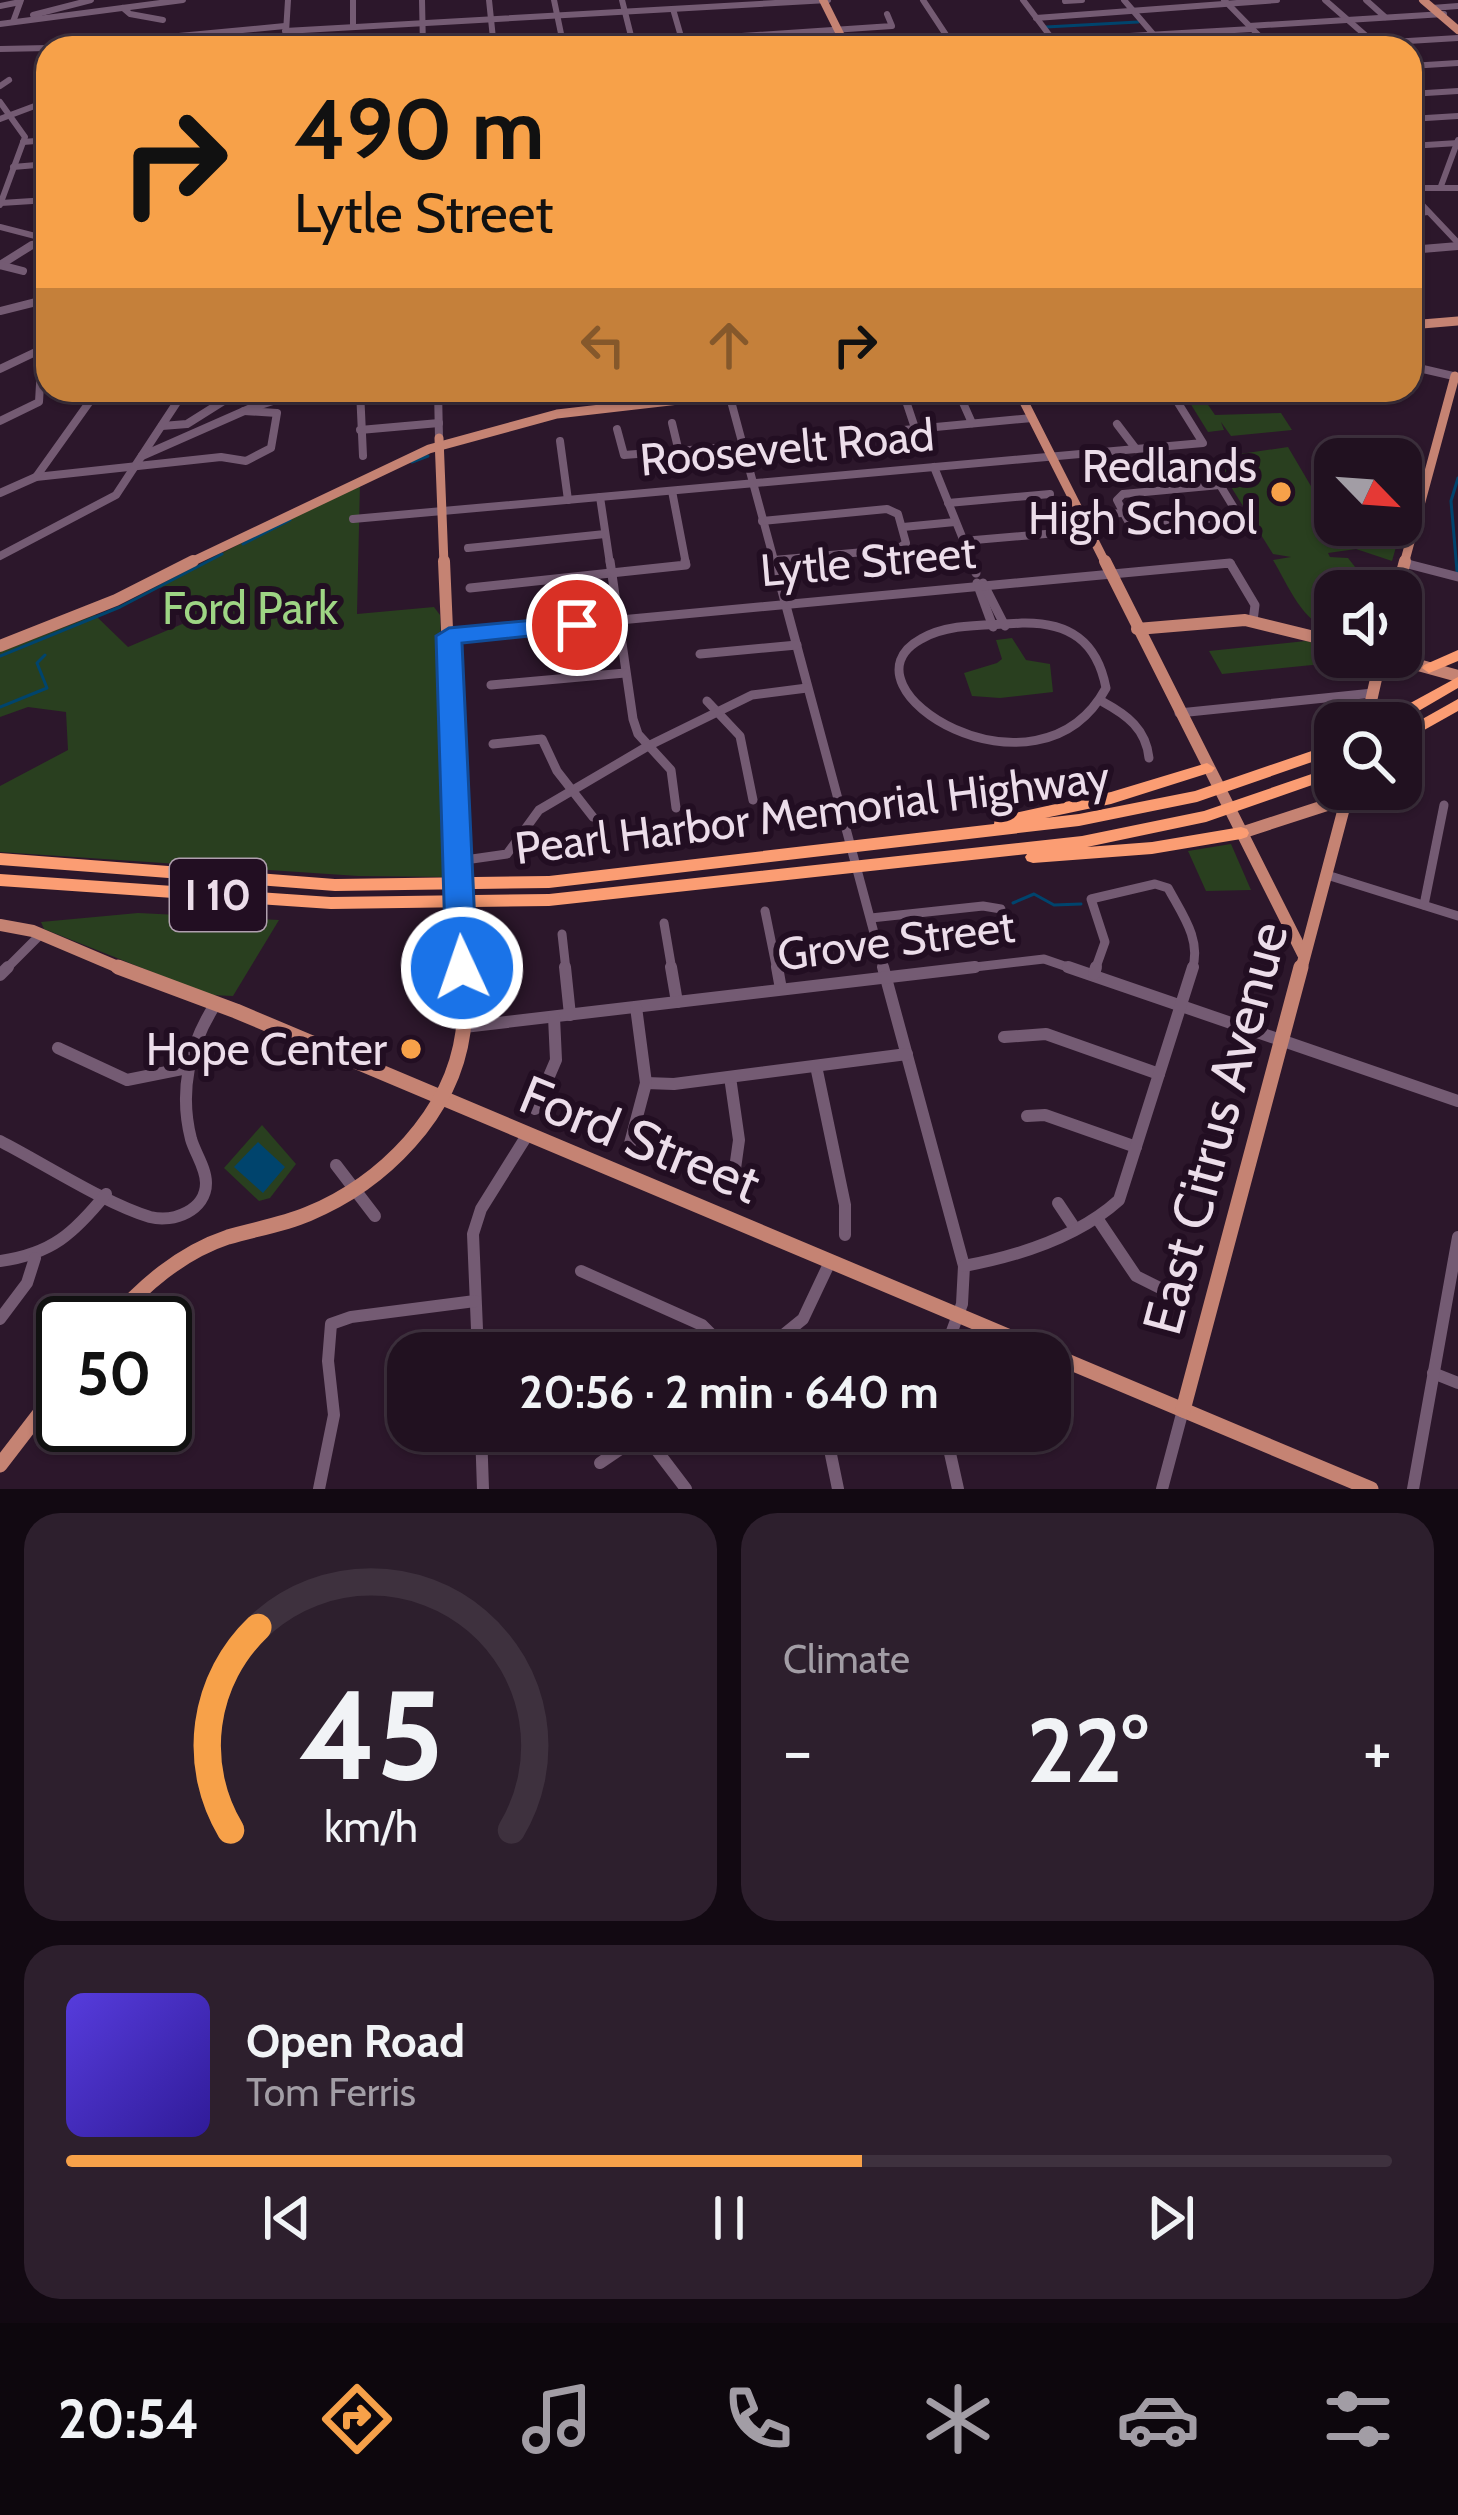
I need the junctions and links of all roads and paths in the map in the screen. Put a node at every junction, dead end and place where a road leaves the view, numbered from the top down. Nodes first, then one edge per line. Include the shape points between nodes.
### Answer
1 (91, 0) edge
2 (182, 0) edge
3 (288, 0) edge
4 (353, 0) edge
5 (422, 0) edge
6 (489, 0) edge
7 (554, 0) edge
8 (622, 0) edge
9 (824, 0) edge
10 (923, 0) edge
11 (1023, 0) edge
12 (1082, 0) edge
13 (1124, 0) edge
14 (1277, 0) edge
15 (1325, 0) edge
16 (1366, 0) edge
17 (21, 1) edge
18 (1065, 1) edge
19 (60, 2) edge
20 (1226, 2) edge
21 (718, 3) edge
22 (0, 6) edge
23 (1458, 6) edge
24 (1434, 7) edge
25 (123, 8) junction
26 (673, 9) junction
27 (1133, 10) junction
28 (625, 12) junction
29 (887, 14) dead end
30 (556, 16) junction
31 (723, 16) dead end
32 (1385, 17) junction
33 (1036, 18) junction
34 (492, 19) junction
35 (1349, 19) junction
36 (163, 20) dead end
37 (14, 22) junction
38 (422, 23) junction
39 (0, 24) edge
40 (353, 27) junction
41 (1250, 27) junction
42 (837, 29) junction
43 (1457, 29) edge
44 (1154, 35) junction
45 (285, 36) edge
46 (423, 36) edge
47 (493, 36) edge
48 (561, 36) edge
49 (631, 36) edge
50 (681, 36) edge
51 (738, 36) edge
52 (841, 36) edge
53 (947, 36) edge
54 (1049, 36) edge
55 (1144, 36) edge
56 (1259, 36) edge
57 (1367, 36) edge
58 (1407, 36) edge
59 (36, 49) edge
60 (0, 54) edge
61 (1458, 63) edge
62 (1422, 65) edge
63 (9, 80) dead end
64 (0, 86) edge
65 (1458, 91) edge
66 (1422, 93) edge
67 (0, 102) edge
68 (36, 106) edge
69 (12, 116) junction
70 (1458, 116) edge
71 (1422, 118) edge
72 (0, 119) edge
73 (36, 141) edge
74 (23, 142) junction
75 (1458, 142) edge
76 (1422, 145) edge
77 (0, 164) edge
78 (36, 164) edge
79 (14, 165) junction
80 (1441, 187) junction
81 (3, 188) edge
82 (1458, 188) edge
83 (1422, 189) edge
84 (36, 201) edge
85 (0, 204) edge
86 (1422, 205) edge
87 (1428, 212) junction
88 (1422, 213) edge
89 (0, 227) edge
90 (36, 236) edge
91 (36, 243) edge
92 (1458, 245) edge
93 (1422, 249) edge
94 (0, 265) edge
95 (23, 272) dead end
96 (36, 302) edge
97 (0, 311) edge
98 (1458, 321) edge
99 (1422, 324) edge
100 (36, 351) edge
101 (1422, 368) edge
102 (0, 369) edge
103 (1457, 373) edge
104 (39, 402) edge
105 (89, 402) edge
106 (177, 402) edge
107 (222, 402) edge
108 (271, 402) edge
109 (360, 402) edge
110 (438, 402) edge
111 (595, 402) edge
112 (647, 402) edge
113 (731, 402) edge
114 (906, 402) edge
115 (963, 402) edge
116 (1024, 402) edge
117 (1178, 402) edge
118 (244, 411) junction
119 (1032, 418) junction
120 (0, 421) edge
121 (439, 423) junction
122 (673, 423) dead end
123 (972, 423) junction
124 (1118, 424) dead end
125 (162, 426) junction
126 (915, 428) junction
127 (617, 429) dead end
128 (360, 430) junction
129 (893, 431) dead end
130 (560, 441) dead end
131 (440, 442) junction
132 (742, 446) junction
133 (1136, 449) junction
134 (679, 452) junction
135 (363, 456) dead end
136 (1052, 457) junction
137 (139, 460) junction
138 (934, 467) junction
139 (36, 477) junction
140 (752, 484) junction
141 (672, 490) junction
142 (0, 493) edge
143 (1050, 494) dead end
144 (599, 497) junction
145 (568, 500) junction
146 (948, 503) junction
147 (443, 511) junction
148 (1122, 512) junction
149 (1082, 516) junction
150 (353, 519) dead end
151 (762, 521) junction
152 (955, 522) junction
153 (903, 527) junction
154 (1069, 532) dead end
155 (605, 534) junction
156 (963, 542) junction
157 (468, 548) dead end
158 (0, 556) edge
159 (774, 560) junction
160 (1405, 563) junction
161 (1403, 570) edge
162 (611, 575) junction
163 (1111, 575) junction
164 (1458, 577) edge
165 (979, 580) junction
166 (470, 588) dead end
167 (785, 601) junction
168 (617, 618) junction
169 (1253, 621) junction
170 (999, 627) junction
171 (1137, 629) junction
172 (449, 636) junction
173 (1314, 637) edge
174 (0, 642) edge
175 (797, 645) junction
176 (700, 654) dead end
177 (1458, 655) edge
178 (1422, 666) edge
179 (1429, 668) junction
180 (625, 673) junction
181 (1378, 678) edge
182 (1454, 682) edge
183 (490, 686) dead end
184 (807, 688) junction
185 (1373, 693) junction
186 (707, 701) dead end
187 (1102, 702) junction
188 (1371, 702) edge
189 (1421, 702) edge
190 (1458, 704) edge
191 (717, 709) junction
192 (1179, 712) junction
193 (1422, 725) edge
194 (493, 744) dead end
195 (648, 746) junction
196 (1314, 756) edge
197 (1150, 758) dead end
198 (1208, 768) junction
199 (1314, 779) edge
200 (575, 790) junction
201 (753, 800) dead end
202 (1444, 805) dead end
203 (676, 808) dead end
204 (1314, 809) edge
205 (1343, 810) edge
206 (593, 817) dead end
207 (1241, 833) junction
208 (895, 842) junction
209 (0, 859) edge
210 (831, 859) junction
211 (898, 860) junction
212 (458, 861) junction
213 (1328, 875) junction
214 (0, 880) edge
215 (435, 896) junction
216 (1424, 905) junction
217 (1001, 909) dead end
218 (765, 911) dead end
219 (1458, 916) edge
220 (871, 918) junction
221 (664, 922) dead end
222 (0, 926) edge
223 (41, 934) junction
224 (562, 934) dead end
225 (1303, 954) junction
226 (1094, 974) junction
227 (0, 975) edge
228 (886, 976) junction
229 (781, 989) junction
230 (677, 1002) junction
231 (1182, 1004) junction
232 (215, 1005) junction
233 (636, 1007) junction
234 (570, 1015) junction
235 (554, 1017) junction
236 (464, 1027) junction
237 (1004, 1037) dead end
238 (1281, 1039) junction
239 (58, 1048) dead end
240 (907, 1054) junction
241 (816, 1066) junction
242 (187, 1068) junction
243 (1160, 1074) junction
244 (730, 1077) junction
245 (646, 1083) junction
246 (437, 1100) junction
247 (1458, 1101) edge
248 (535, 1109) dead end
249 (1027, 1116) dead end
250 (526, 1137) junction
251 (0, 1141) edge
252 (629, 1147) dead end
253 (1136, 1147) junction
254 (336, 1165) dead end
255 (355, 1190) junction
256 (732, 1190) dead end
257 (106, 1194) junction
258 (1058, 1203) dead end
259 (375, 1216) dead end
260 (1097, 1218) junction
261 (1074, 1228) junction
262 (845, 1235) dead end
263 (1458, 1237) edge
264 (35, 1258) junction
265 (1456, 1259) edge
266 (0, 1261) edge
267 (829, 1264) junction
268 (964, 1266) junction
269 (581, 1270) dead end
270 (1174, 1295) dead end
271 (135, 1296) edge
272 (475, 1301) junction
273 (958, 1316) junction
274 (0, 1319) edge
275 (477, 1332) edge
276 (710, 1332) edge
277 (787, 1332) edge
278 (952, 1332) edge
279 (997, 1332) edge
280 (1071, 1362) edge
281 (1433, 1373) junction
282 (1458, 1383) edge
283 (1184, 1410) junction
284 (36, 1415) edge
285 (482, 1452) edge
286 (616, 1452) edge
287 (659, 1452) edge
288 (831, 1452) edge
289 (950, 1452) edge
290 (4, 1453) edge
291 (600, 1463) dead end
292 (320, 1489) edge
293 (483, 1489) edge
294 (686, 1489) edge
295 (838, 1489) edge
296 (958, 1489) edge
297 (1162, 1489) edge
298 (1371, 1489) edge
299 (1413, 1489) edge

1 - 19 street
2 - 25 street
3 - 45 street
4 - 40 street
5 - 38 street
6 - 34 street
7 - 30 street
8 - 28 street
9 - 21 street
9 - 42 main road
10 - 53 street
11 - 33 street
12 - 18 street
13 - 27 street
14 - 20 street
15 - 35 street
16 - 32 street
17 - 22 street
17 - 37 street
19 - 37 street
20 - 27 street
20 - 41 street
21 - 26 street
21 - 31 street
23 - 24 street
24 - 32 street
24 - 43 main road
25 - 36 street
25 - 37 street
26 - 28 street
26 - 50 street
27 - 33 street
27 - 44 street
28 - 30 street
28 - 49 street
29 - 42 street via 892,26
30 - 34 street
30 - 48 street
32 - 35 street
33 - 54 street
34 - 38 street
34 - 47 street
35 - 41 street
35 - 57 street
37 - 39 street
38 - 40 street
38 - 46 street
40 - 45 street
41 - 44 street
41 - 56 street
42 - 51 street
42 - 52 main road
43 - 58 street
44 - 55 street
59 - 60 street
61 - 62 street
63 - 64 street
65 - 66 street
67 - 69 street
68 - 69 street
69 - 72 street
69 - 74 street
70 - 71 street
73 - 74 street
74 - 79 street
75 - 76 street
75 - 80 street
77 - 79 street
78 - 79 street
79 - 81 street
80 - 82 street
80 - 83 street
81 - 85 street
84 - 85 street
86 - 87 street
87 - 88 street
87 - 92 street
89 - 90 street
91 - 94 street
92 - 93 street
94 - 95 street
96 - 97 street
98 - 99 main road
100 - 102 street
101 - 103 street
103 - 160 main road
104 - 120 street
105 - 139 street
106 - 125 street
107 - 125 street via 187,424
108 - 118 street
109 - 128 street
110 - 121 street
111 - 131 main road
112 - 131 main road via 557,413
113 - 132 street
114 - 126 street
115 - 123 street
116 - 119 main road
117 - 133 street, Roosevelt Road via 1203,441
118 - 137 street
118 - 137 street via 277,413 262,456
119 - 123 street
119 - 136 main road
121 - 128 street
121 - 131 street
122 - 134 street
123 - 126 street
124 - 133 street
125 - 137 street
126 - 129 street
127 - 134 street via 623,454
128 - 135 street
130 - 145 street
131 - 147 main road
131 - 174 main road via 116,601
132 - 134 street
132 - 140 street
133 - 136 street, Roosevelt Road
136 - 138 street, Roosevelt Road
136 - 149 main road
137 - 139 street
137 - 158 street via 106,502
138 - 140 street, Roosevelt Road
138 - 146 street
139 - 142 street
140 - 141 street, Roosevelt Road
140 - 151 street
141 - 144 street, Roosevelt Road
141 - 162 street via 686,565
143 - 146 street
144 - 145 street, Roosevelt Road
144 - 155 street
145 - 147 street, Roosevelt Road
146 - 152 street
147 - 150 street, Roosevelt Road
147 - 172 main road
148 - 148 street via 1123,494 1220,485 1239,516 1141,525
148 - 149 street
149 - 163 main road
151 - 153 street via 887,509
151 - 159 street
152 - 153 street
152 - 156 street
153 - 159 street via 903,548
154 - 156 street
155 - 157 street
155 - 162 street
156 - 165 street
159 - 167 street
160 - 161 main road
160 - 164 street
162 - 166 street
162 - 168 street
163 - 165 street, Lytle Street
163 - 169 street, Lytle Street via 1230,563 1255,604
163 - 171 main road
165 - 167 street, Lytle Street
165 - 170 street
167 - 168 street, Lytle Street
167 - 175 street
168 - 172 street, Lytle Street
168 - 180 street
169 - 171 main road
169 - 173 main road
170 - 187 street via 1043,622 1080,634 1104,675
170 - 187 street via 929,635 905,653 902,683 915,708 983,740 1078,726
171 - 192 main road
172 - 212 main road
175 - 176 street
175 - 184 street
177 - 179 highway
178 - 179 main road
179 - 182 main road
180 - 183 street
180 - 195 street via 633,719
181 - 185 main road
182 - 189 highway
184 - 191 street
184 - 220 street
185 - 188 main road
185 - 192 street
186 - 191 street
187 - 197 street via 1137,726
190 - 193 highway
191 - 195 street
191 - 201 street via 740,736
192 - 198 main road
194 - 200 street via 542,739 549,767
195 - 200 street
195 - 203 street via 671,770
196 - 208 highway, Pearl Harbor Memorial Highway / I 10 via 1197,796
198 - 207 main road
198 - 208 highway via 1111,798
199 - 211 highway, Pearl Harbor Memorial Highway / I 10 via 1206,816 1082,842
200 - 206 street
200 - 212 street via 539,810 507,854
202 - 216 street
204 - 207 main road
205 - 213 main road, East Citrus Avenue
207 - 211 highway via 1078,854
207 - 225 main road
208 - 210 highway, Pearl Harbor Memorial Highway / I 10
209 - 215 highway, Pearl Harbor Memorial Highway / I 10
210 - 211 highway, Pearl Harbor Memorial Highway / I 10
210 - 215 highway, Pearl Harbor Memorial Highway / I 10
212 - 236 main road
213 - 216 street
213 - 225 main road, East Citrus Avenue
214 - 215 highway, Pearl Harbor Memorial Highway / I 10
216 - 219 street
217 - 220 street
218 - 229 street
220 - 228 street
221 - 230 street
222 - 223 main road, Ford Street
223 - 227 street
223 - 232 main road, Ford Street
224 - 234 street
225 - 238 main road, East Citrus Avenue
226 - 228 street, Grove Street via 1032,959
226 - 231 street, Grove Street
226 - 231 street via 1105,942 1091,899 1164,886 1197,950
228 - 229 street, Grove Street
228 - 240 street
229 - 230 street, Grove Street
230 - 233 street, Grove Street
231 - 238 street, Grove Street
231 - 243 street
232 - 242 street
232 - 246 main road, Ford Street
233 - 234 street, Grove Street
233 - 245 street
234 - 235 street, Grove Street
235 - 236 street, Grove Street
235 - 248 street via 556,1060
236 - 246 main road
237 - 243 street via 1046,1034
238 - 247 street, Grove Street
238 - 283 main road, East Citrus Avenue
239 - 242 street via 127,1080
240 - 241 street
240 - 268 street
241 - 244 street
241 - 262 street
242 - 257 street via 192,1145 206,1176 200,1202 159,1220
243 - 253 street
244 - 245 street
244 - 256 street via 739,1140
245 - 252 street
246 - 250 main road, Ford Street
246 - 255 main road via 390,1163
249 - 253 street
250 - 267 main road, Ford Street
250 - 272 street via 477,1220
251 - 257 street
253 - 260 street via 1119,1200
254 - 255 street
255 - 259 street
255 - 271 main road via 301,1218 202,1247
257 - 264 street via 59,1248
258 - 261 street
260 - 261 street
260 - 270 street via 1136,1276
261 - 268 street
263 - 265 street
264 - 266 street
264 - 274 street
265 - 281 street
267 - 273 main road, Ford Street
267 - 277 street via 803,1319
268 - 273 street
269 - 276 street
272 - 275 street
272 - 292 street via 331,1324 334,1415
273 - 278 street
273 - 279 main road, Ford Street
280 - 283 main road, Ford Street
281 - 282 street
281 - 299 street
283 - 297 street, East Citrus Avenue
283 - 298 main road, Ford Street
284 - 290 main road
285 - 293 street
286 - 291 street
287 - 294 street
288 - 295 street
289 - 296 street

